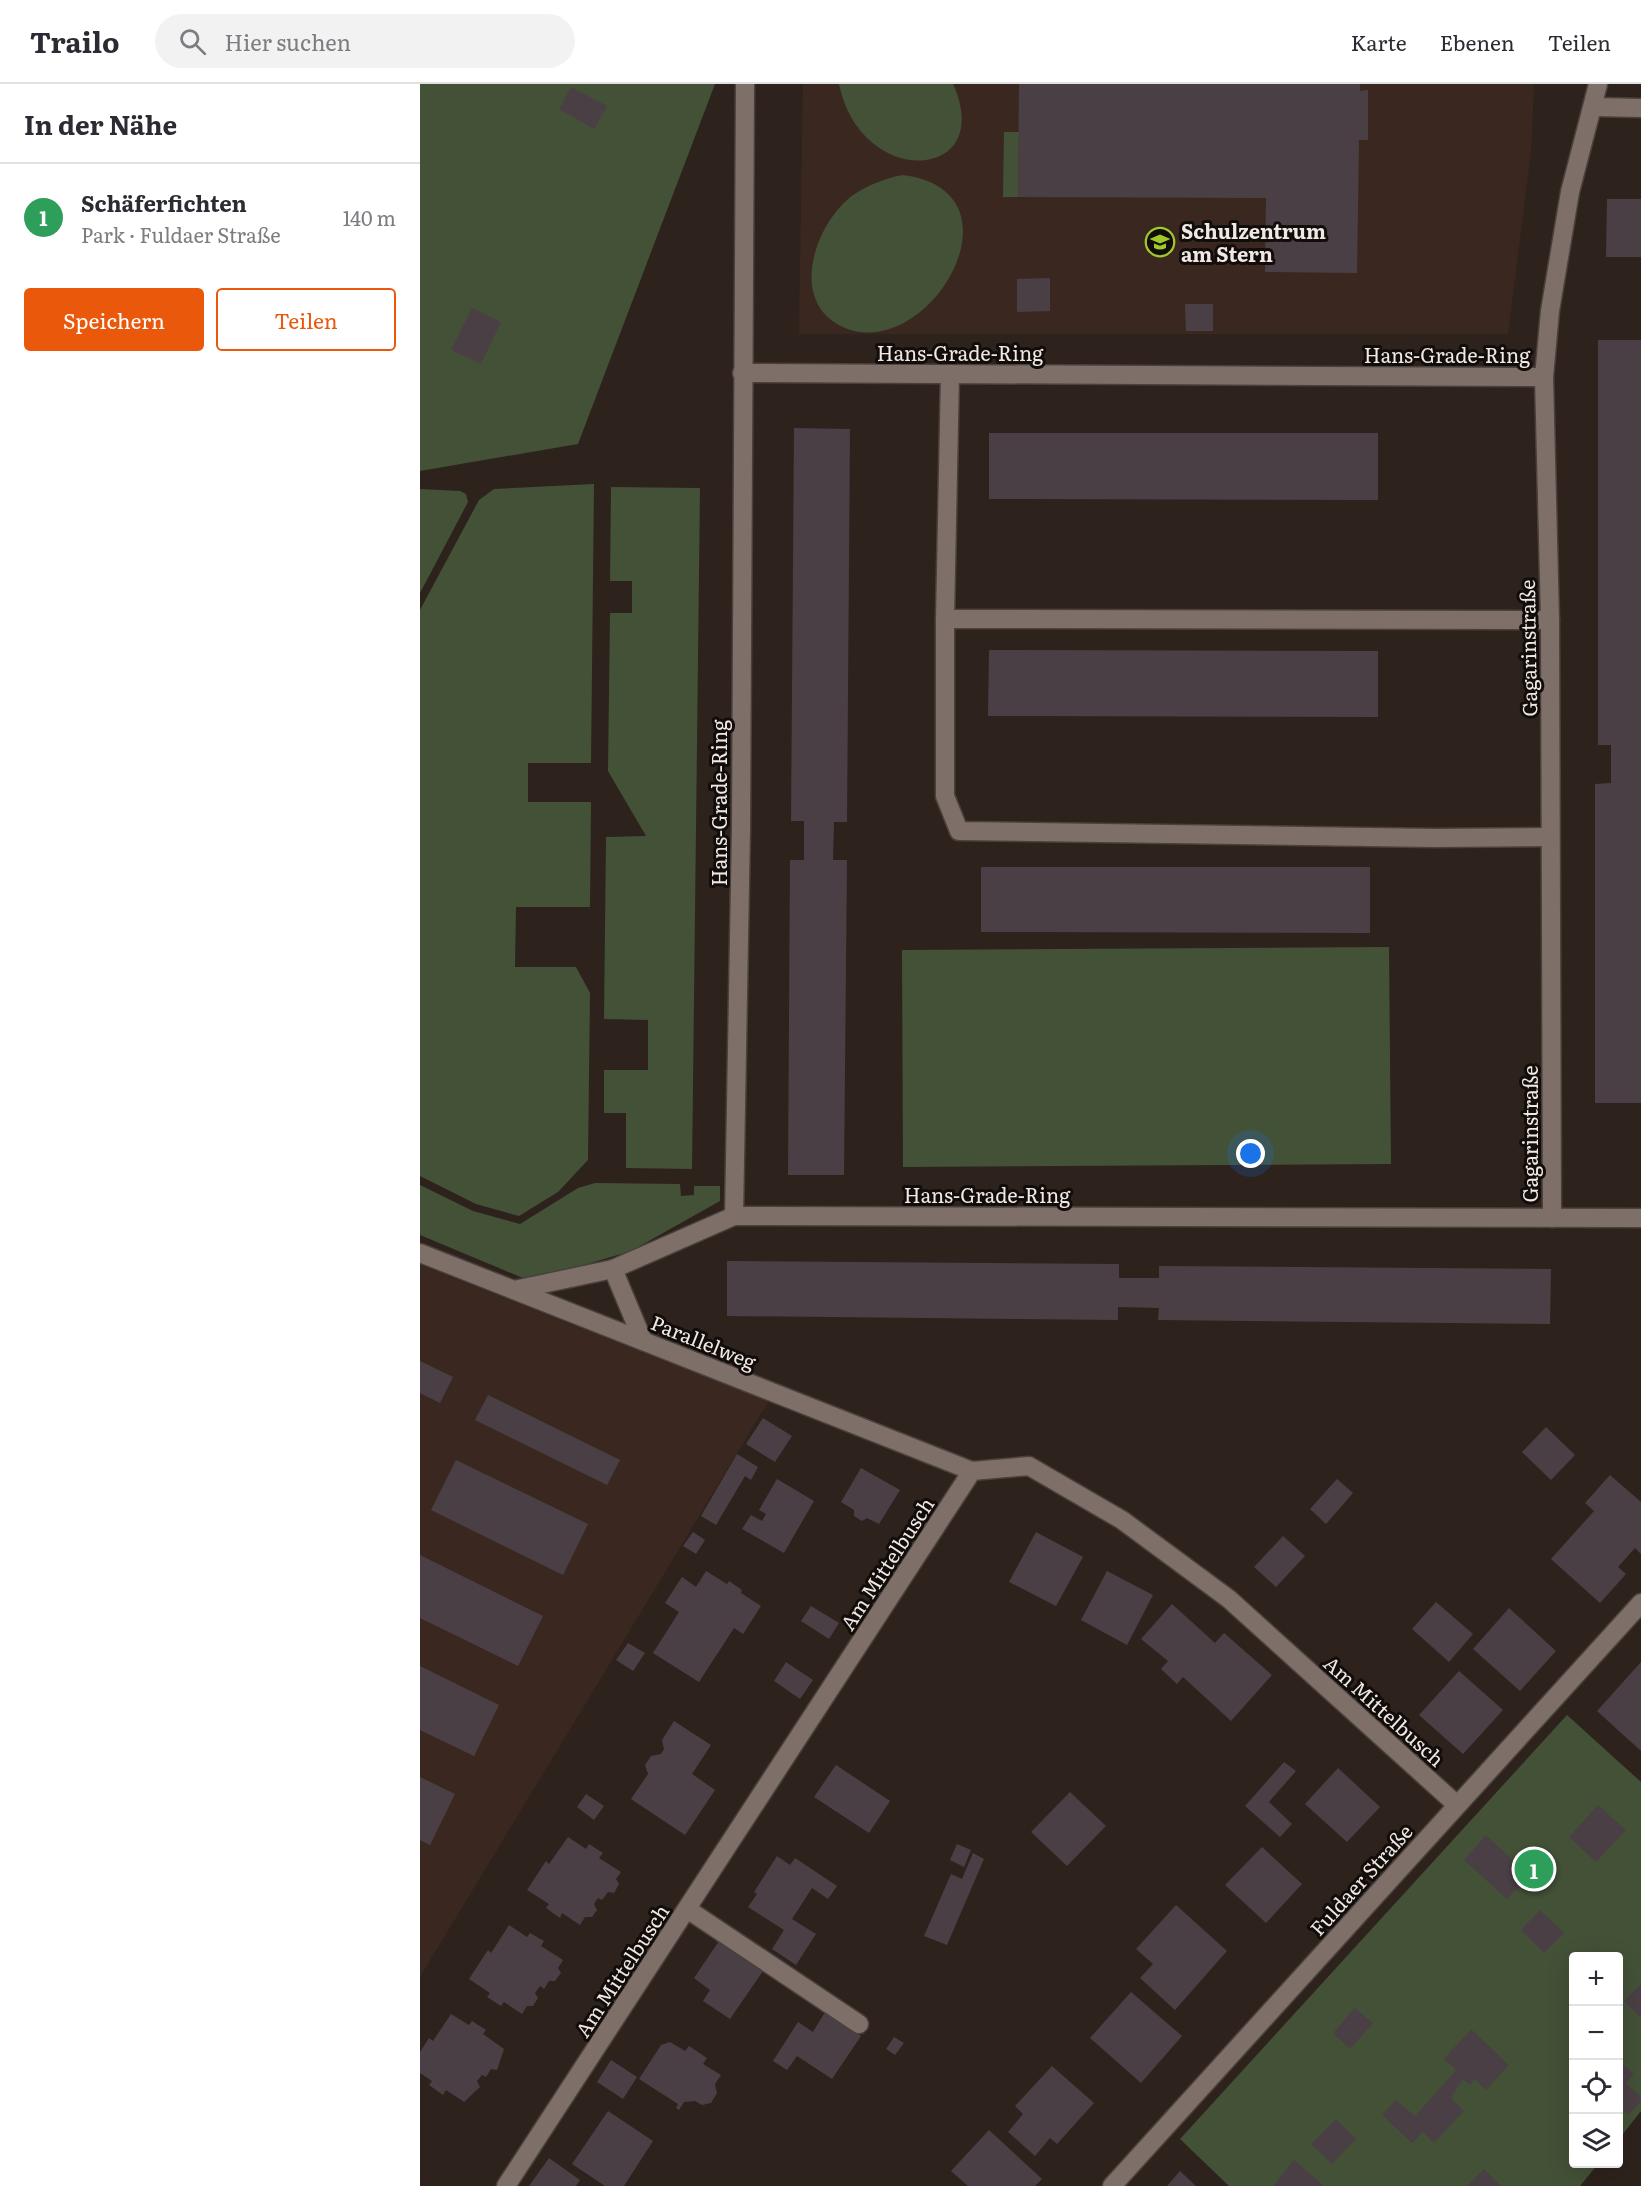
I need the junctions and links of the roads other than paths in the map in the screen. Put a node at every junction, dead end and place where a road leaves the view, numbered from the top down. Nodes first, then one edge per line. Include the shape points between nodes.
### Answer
1 (745, 84) edge
2 (1598, 84) edge
3 (1594, 107) junction
4 (1641, 108) edge
5 (742, 373) junction
6 (950, 374) junction
7 (1544, 377) junction
8 (945, 619) junction
9 (1550, 620) junction
10 (1550, 837) junction
11 (734, 1216) junction
12 (1552, 1218) junction
13 (1641, 1218) edge
14 (420, 1253) edge
15 (613, 1269) junction
16 (514, 1290) junction
17 (643, 1341) junction
18 (972, 1471) junction
19 (1641, 1603) edge
20 (1457, 1805) junction
21 (687, 1909) junction
22 (859, 2024) dead end
23 (506, 2186) edge
24 (1112, 2186) edge

1 - 5 street
2 - 3 street, Gagarinstraße
3 - 4 street
3 - 7 street, Gagarinstraße via 1570,192 1550,311
5 - 6 street, Hans-Grade-Ring
5 - 11 street, Hans-Grade-Ring via 741,828
6 - 7 street, Hans-Grade-Ring
6 - 8 street
7 - 9 street, Gagarinstraße
8 - 9 street
8 - 10 street via 945,796 959,831
9 - 10 street, Gagarinstraße
10 - 12 street, Gagarinstraße
11 - 12 street, Hans-Grade-Ring
11 - 15 street
12 - 13 street, Hans-Grade-Ring
14 - 16 street, Parallelweg
15 - 16 street
15 - 17 street
16 - 17 street, Parallelweg
17 - 18 street, Parallelweg
18 - 20 street, Am Mittelbusch via 1029,1466 1122,1520 1229,1599
18 - 21 street, Am Mittelbusch
19 - 20 street, Fuldaer Straße
20 - 24 street, Fuldaer Straße
21 - 22 street
21 - 23 street, Am Mittelbusch

